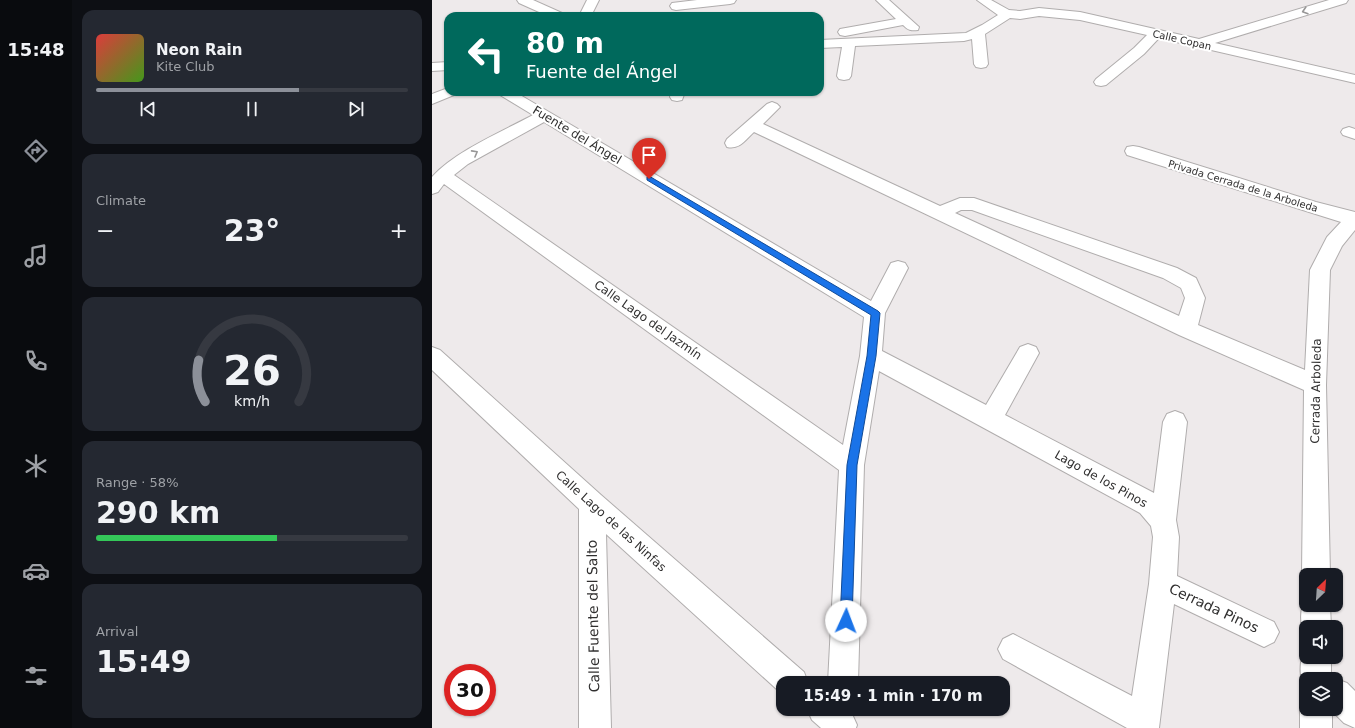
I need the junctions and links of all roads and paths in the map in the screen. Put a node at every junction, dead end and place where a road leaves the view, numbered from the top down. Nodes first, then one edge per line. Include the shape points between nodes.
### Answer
1 (524, 0) edge
2 (593, 0) edge
3 (730, 0) edge
4 (882, 0) edge
5 (983, 0) edge
6 (1342, 0) edge
7 (675, 7) edge
8 (550, 12) edge
9 (587, 12) edge
10 (1007, 14) junction
11 (906, 21) junction
12 (978, 34) junction
13 (1155, 34) junction
14 (824, 36) edge
15 (928, 40) junction
16 (850, 43) junction
17 (824, 44) edge
18 (1199, 44) junction
19 (981, 64) dead end
20 (444, 66) edge
21 (432, 67) edge
22 (844, 76) dead end
23 (1355, 79) edge
24 (1102, 82) dead end
25 (444, 94) edge
26 (511, 96) edge
27 (432, 100) edge
28 (772, 107) dead end
29 (543, 116) junction
30 (753, 125) junction
31 (733, 143) dead end
32 (1133, 152) dead end
33 (438, 182) edge
34 (940, 214) junction
35 (1354, 218) edge
36 (898, 268) dead end
37 (875, 313) junction
38 (1186, 329) junction
39 (1028, 353) dead end
40 (432, 356) edge
41 (871, 356) junction
42 (1314, 385) junction
43 (990, 420) junction
44 (1175, 422) dead end
45 (852, 465) junction
46 (592, 504) junction
47 (1163, 520) junction
48 (1316, 568) edge
49 (1163, 584) junction
50 (1264, 632) dead end
51 (1013, 649) dead end
52 (785, 676) edge
53 (843, 676) edge
54 (1343, 700) edge
55 (1355, 712) edge
56 (1316, 716) edge
57 (1144, 724) edge
58 (595, 728) edge
59 (1316, 728) edge

1 - 8 street
2 - 9 street
3 - 7 street
4 - 11 street
5 - 10 street
6 -> 18 street
10 - 12 street
10 - 13 street, Calle Copan via 1039,12 1080,16
11 - 14 street
11 - 15 street
12 - 15 street
12 - 19 street
13 - 18 street, Calle Copan
13 - 24 street
15 - 16 street
16 - 17 street
16 - 22 street
18 - 23 street, Calle Copan
20 - 21 street
25 - 27 street
26 - 29 street, Fuente del Ángel
28 - 30 street
33 -> 29 street via 462,160
29 - 37 street, Fuente del Ángel
30 - 31 street
30 - 34 street
32 - 35 street, Privada Cerrada de la Arboleda
33 - 45 street, Calle Lago del Jazmín
34 - 38 street
34 - 38 street via 962,203 974,204 1170,273 1188,283 1195,298
35 - 42 street, Cerrada Arboleda via 1334,242 1320,270
36 - 37 street
37 - 41 street
38 - 42 street
39 - 43 street
40 - 46 street, Calle Lago de las Ninfas
41 - 43 street, Lago de los Pinos
41 - 45 street
42 - 48 street, Cerrada Arboleda
43 - 47 street, Lago de los Pinos via 1149,504
44 - 47 street
45 - 53 street
46 - 52 street, Calle Lago de las Ninfas
46 - 58 street, Calle Fuente del Salto
47 - 49 street via 1166,537
49 - 50 street, Cerrada Pinos
49 - 57 street
51 - 57 street
54 - 55 street
56 - 59 street

